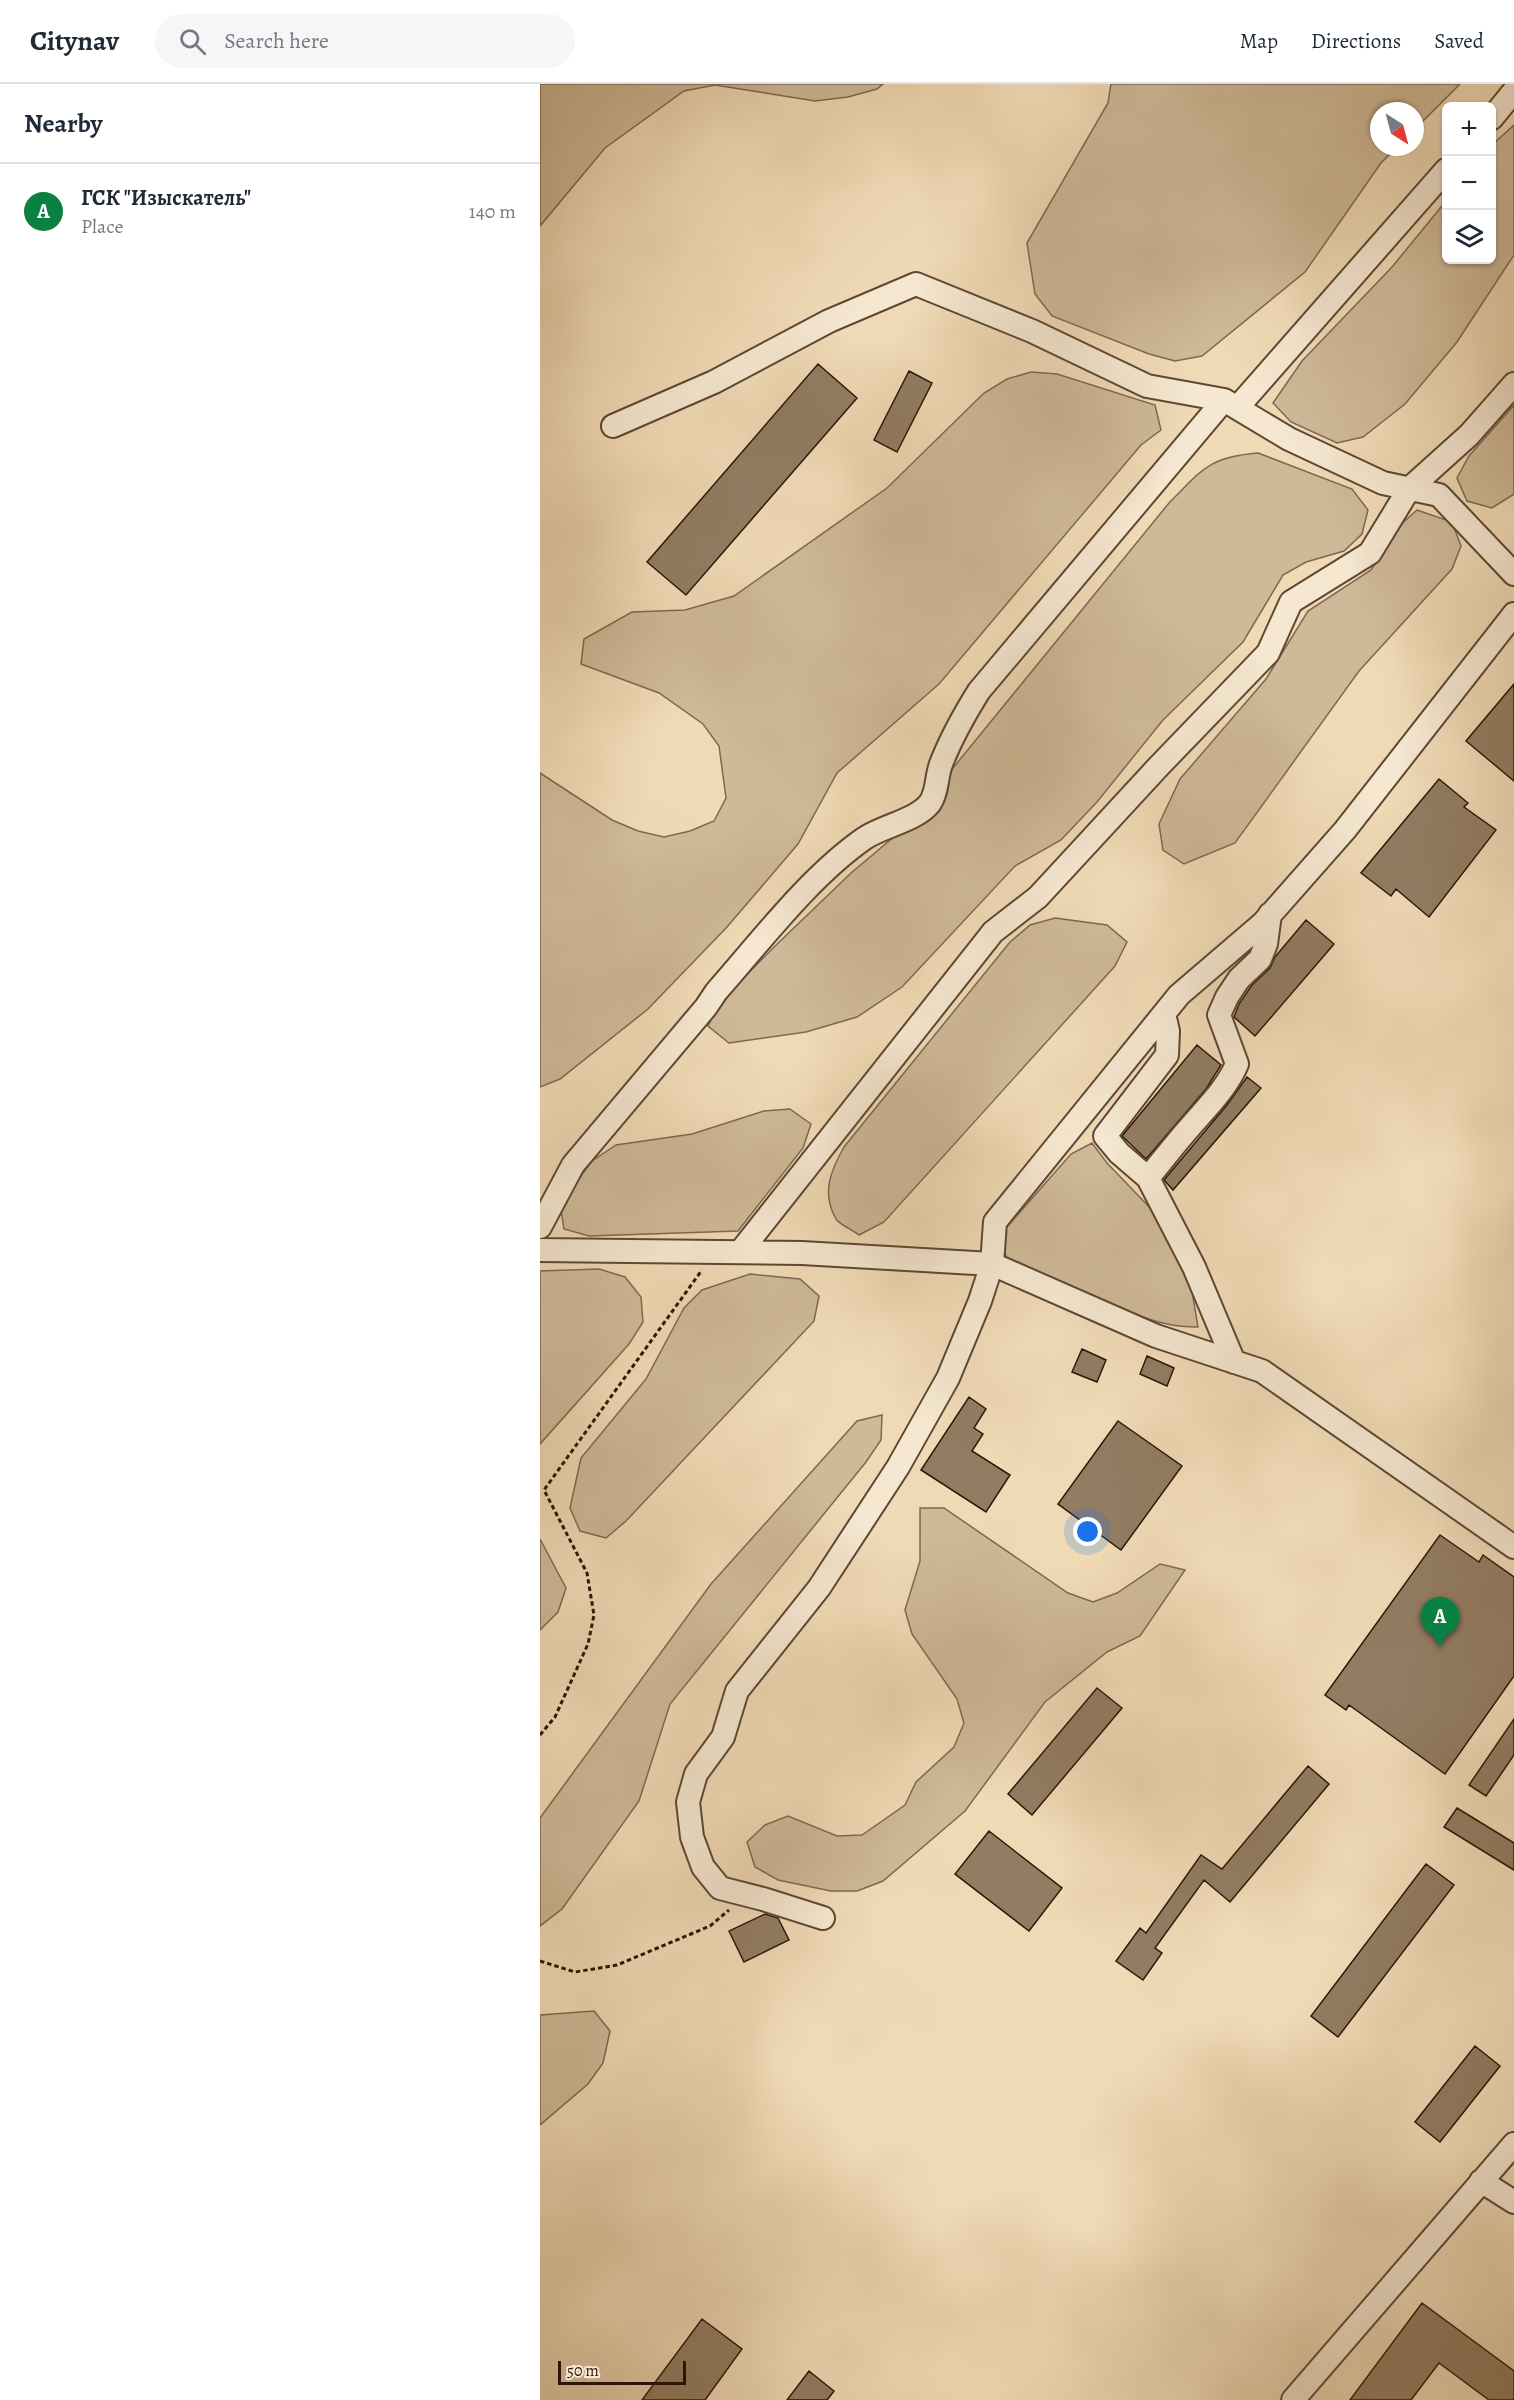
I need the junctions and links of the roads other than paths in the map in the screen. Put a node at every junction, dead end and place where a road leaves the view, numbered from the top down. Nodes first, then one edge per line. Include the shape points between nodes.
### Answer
1 (1514, 91) edge
2 (1496, 112) edge
3 (1442, 174) edge
4 (1514, 384) edge
5 (1231, 404) junction
6 (613, 426) dead end
7 (1410, 489) junction
8 (1514, 574) edge
9 (1514, 615) edge
10 (1270, 914) junction
11 (1164, 1014) junction
12 (1148, 1178) junction
13 (540, 1227) edge
14 (540, 1250) edge
15 (740, 1252) junction
16 (992, 1264) junction
17 (1234, 1362) junction
18 (1514, 1547) edge
19 (823, 1918) dead end
20 (1514, 2144) edge
21 (1481, 2181) junction
22 (1514, 2202) edge
23 (1293, 2400) edge

1 - 2 street
3 - 5 street
4 - 7 street via 1469,435
5 - 6 street via 1148,386 1032,331 916,284 830,321 714,382
5 - 7 street via 1289,439 1383,483
5 - 13 street via 979,691 955,730 929,805 867,837 819,877 716,992 573,1165
7 - 8 street via 1439,495
7 - 15 street via 1370,553 1291,602 1268,652 1038,897 993,932
9 - 10 street via 1345,830
10 - 11 street
10 - 12 street via 1260,959 1239,979 1219,1015 1235,1055 1234,1071 1216,1099
11 - 12 street via 1167,1055 1105,1136
11 - 16 street via 995,1222
12 - 17 street via 1194,1267
14 - 15 street
15 - 16 street
16 - 17 street via 1156,1336
16 - 19 street via 948,1378 921,1426 819,1588 737,1691 723,1737 696,1774 688,1802 692,1837 704,1867 720,1888
17 - 18 street via 1262,1371
20 - 21 street
21 - 22 street
21 - 23 street

